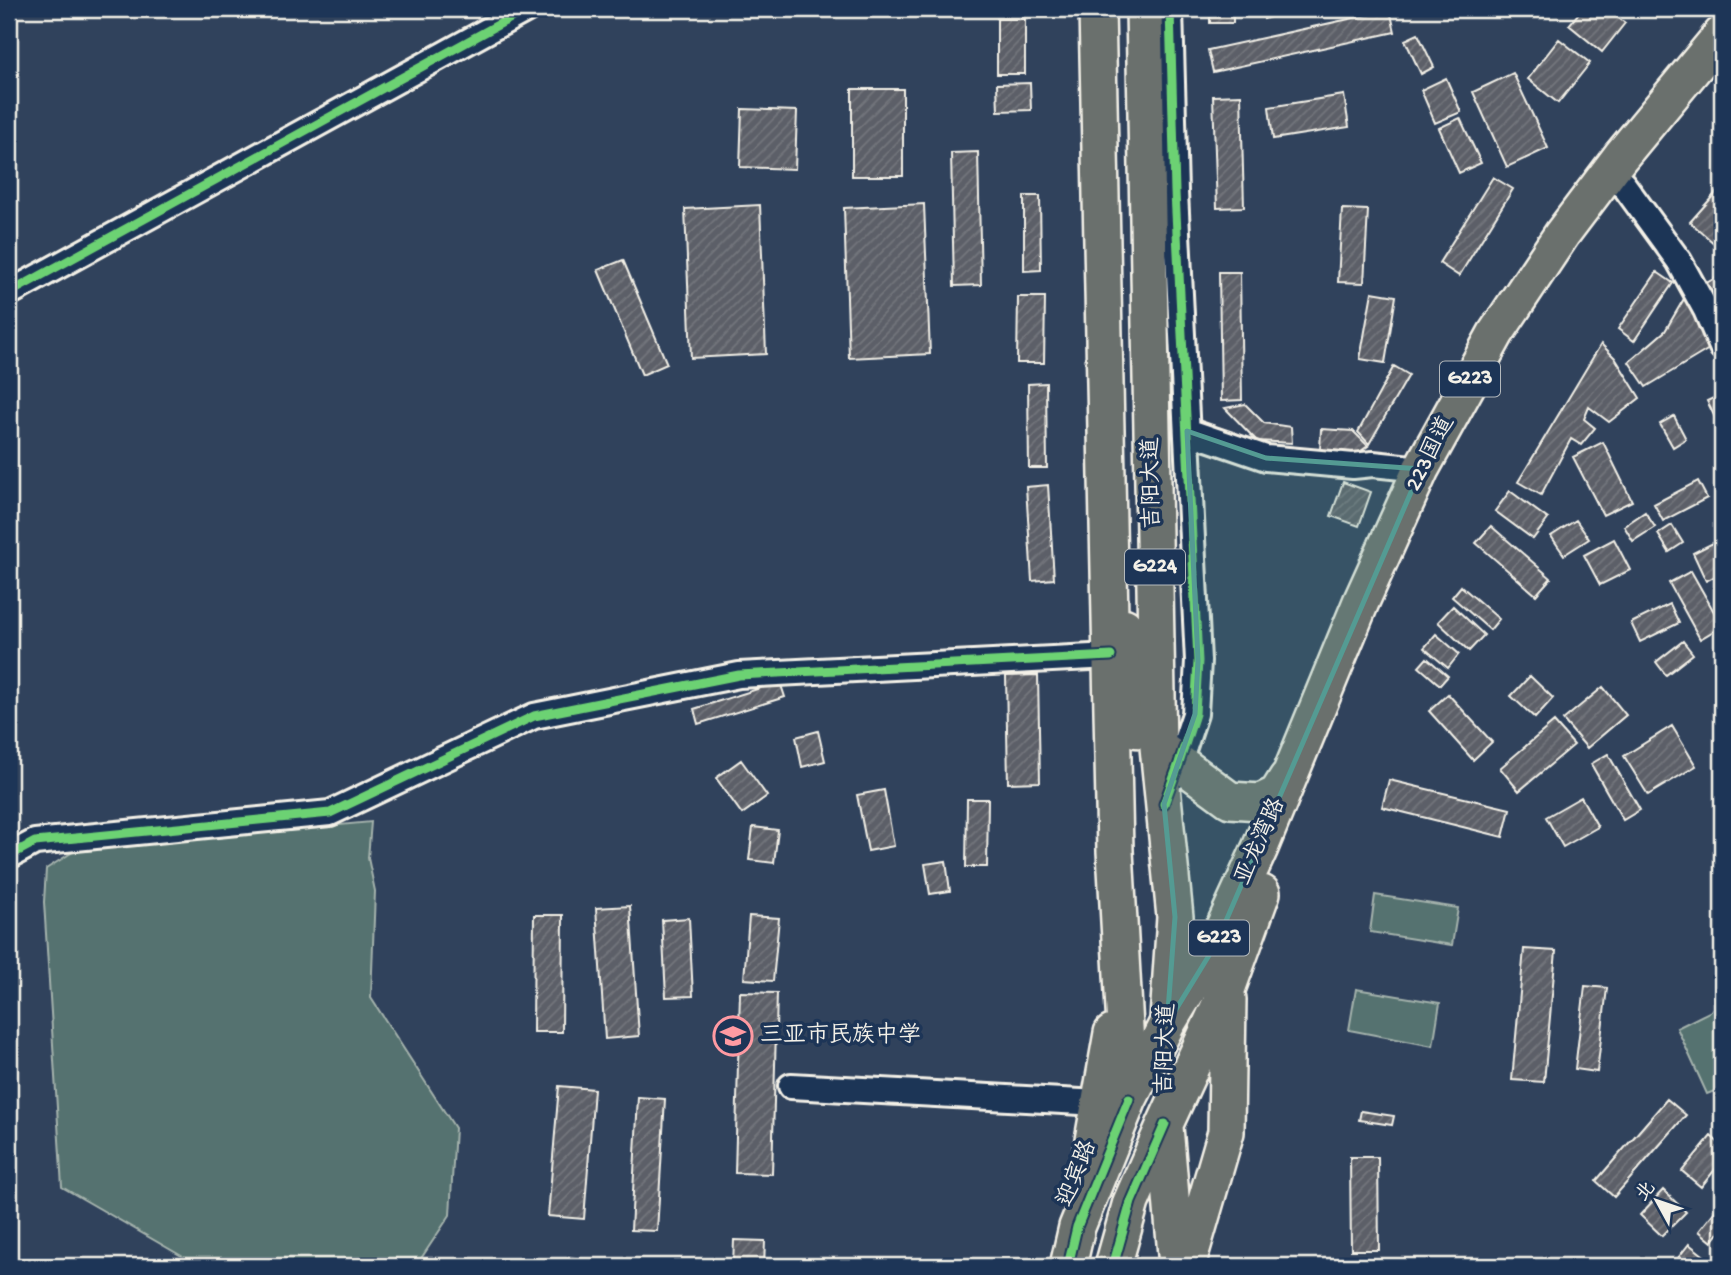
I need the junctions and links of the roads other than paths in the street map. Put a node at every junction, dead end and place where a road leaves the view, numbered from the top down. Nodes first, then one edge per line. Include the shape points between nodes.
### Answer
1 (527, 9) edge
2 (1097, 9) edge
3 (1144, 9) edge
4 (1170, 9) edge
5 (1722, 34) edge
6 (1722, 63) edge
7 (1623, 184) junction
8 (9, 293) edge
9 (1722, 347) edge
10 (1187, 431) junction
11 (1421, 469) junction
12 (1109, 596) junction
13 (1111, 656) junction
14 (1165, 744) junction
15 (1295, 782) junction
16 (9, 856) edge
17 (1228, 987) junction
18 (1167, 1024) junction
19 (792, 1086) dead end
20 (1114, 1101) junction
21 (1165, 1124) junction
22 (1131, 1202) junction
23 (1068, 1266) edge
24 (1113, 1266) edge
25 (1135, 1266) edge
26 (1177, 1266) edge
27 (1187, 1266) edge

1 - 8 street
2 - 12 highway, 吉阳大道 / G224
3 - 14 highway, 吉阳大道 / G224
4 - 10 street
5 - 11 highway, 223国道 / G223 via 1562,234 1496,333
6 - 7 highway, 223国道 / G223
7 - 9 street via 1679,261
7 - 15 highway, 223国道 / G223 via 1547,288 1487,385 1429,494
10 - 11 street via 1266,458
10 - 14 street via 1198,662 1195,713
11 - 15 highway, 223国道 / G223 via 1361,602
12 - 13 highway, 吉阳大道 / G224
12 - 14 main road via 1124,608 1136,731 1150,732
13 - 16 street via 739,675 534,716 330,813 35,842
13 - 20 highway, 吉阳大道 / G224 via 1122,978
14 - 15 highway via 1230,800 1260,802
14 - 18 highway, 吉阳大道 / G224 via 1164,804 1175,918
15 - 17 highway, 亚龙湾路 / G223
15 - 18 highway, 亚龙湾路 / G223 via 1216,944
17 - 21 highway, 亚龙湾路 / G223
17 - 27 highway via 1226,1132
18 - 20 highway, 亚龙湾路 / G223
18 - 21 highway, 吉阳大道 / G224
19 - 20 street
20 - 22 highway, G224
20 - 23 highway, 迎宾路 / G223
21 - 22 highway, G223
21 - 26 highway, G224
22 - 24 highway, G223
22 - 25 highway, G224

